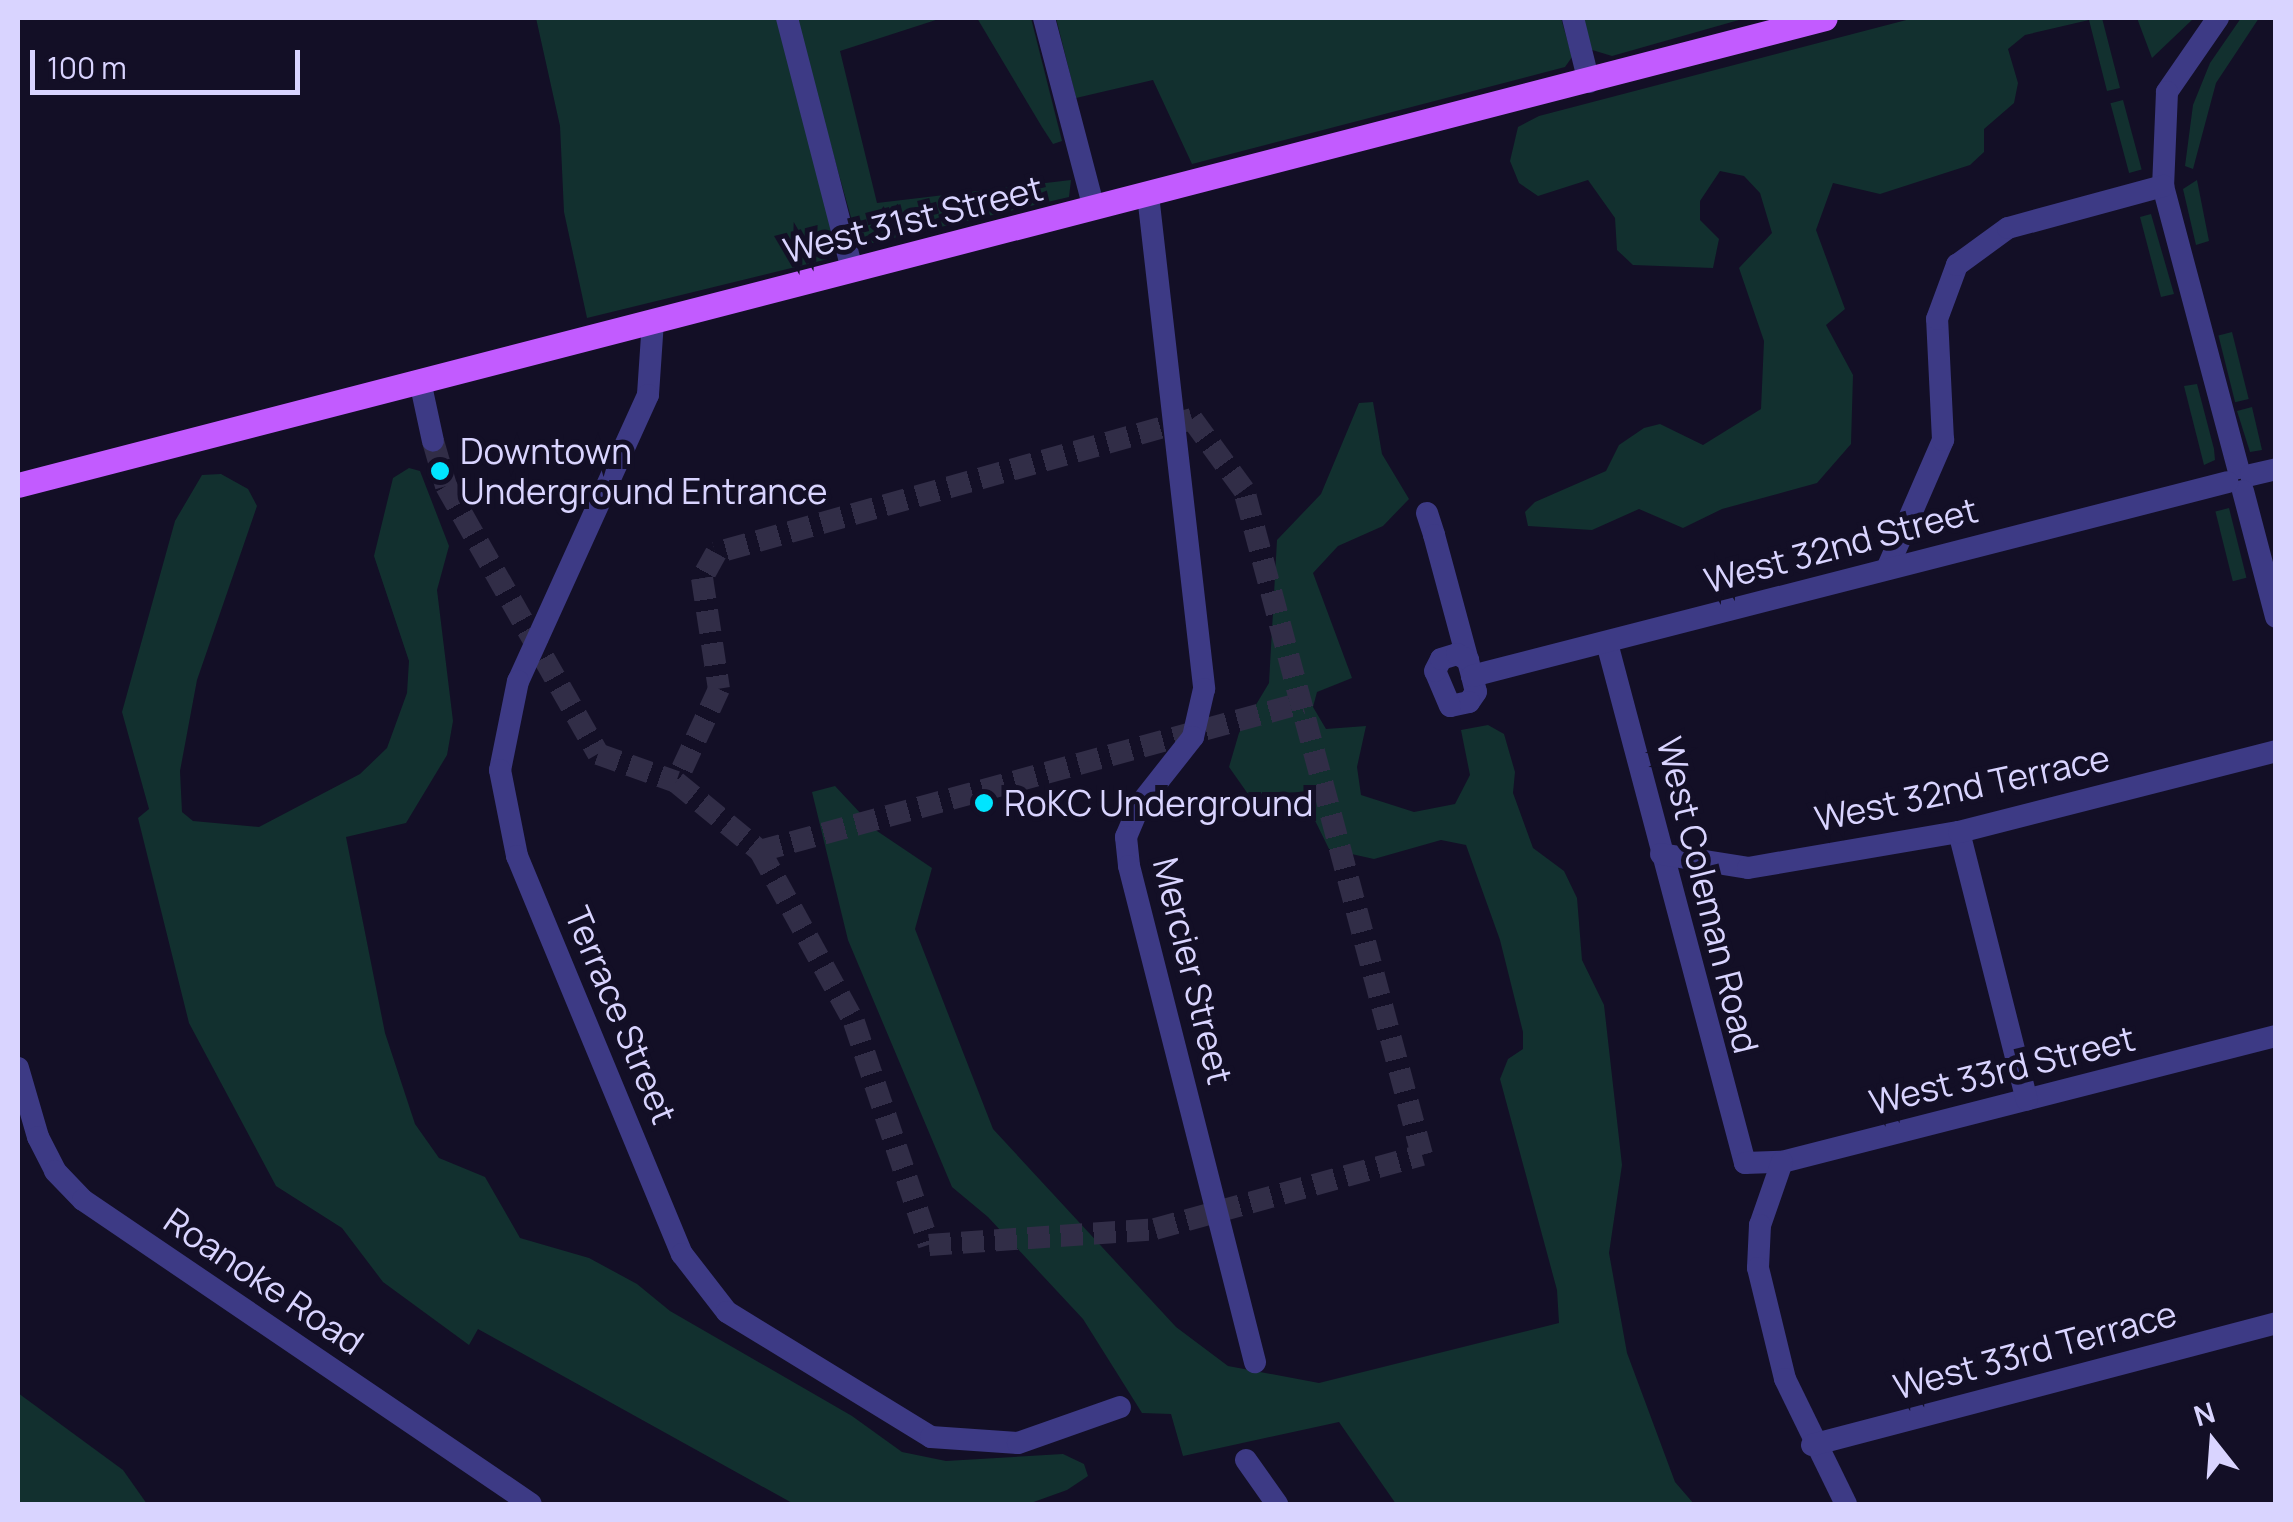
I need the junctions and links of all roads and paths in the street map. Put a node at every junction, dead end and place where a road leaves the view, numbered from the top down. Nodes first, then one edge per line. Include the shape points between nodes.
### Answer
1 (786, 18) edge
2 (1044, 18) edge
3 (1573, 18) edge
4 (1825, 18) edge
5 (2218, 18) edge
6 (1589, 82) junction
7 (2163, 186) junction
8 (1148, 195) junction
9 (1094, 208) junction
10 (852, 270) junction
11 (653, 322) junction
12 (420, 381) junction
13 (433, 441) tunnel mouth
14 (2276, 469) edge
15 (2240, 479) junction
16 (18, 484) edge
17 (1427, 513) dead end
18 (1886, 568) junction
19 (2276, 618) edge
20 (1606, 643) junction
21 (2276, 751) edge
22 (1959, 832) junction
23 (1662, 854) junction
24 (2276, 1036) edge
25 (18, 1068) edge
26 (2027, 1100) junction
27 (1782, 1162) junction
28 (1744, 1163) joint
29 (2276, 1323) edge
30 (1255, 1362) dead end
31 (1120, 1407) dead end
32 (1812, 1445) junction
33 (1246, 1460) dead end
34 (530, 1504) edge
35 (1277, 1504) edge
36 (1846, 1504) edge

1 - 10 street
2 - 9 street
3 - 6 street
4 - 6 main road, West 31st Street
5 - 7 street via 2167,92
6 - 8 main road, West 31st Street
7 - 15 street
7 - 18 street via 2008,228 1957,265 1937,319 1943,440
8 - 9 main road, West 31st Street
8 - 30 street, Mercier Street via 1204,689 1193,737 1140,804 1126,837
9 - 10 main road, West 31st Street
10 - 11 main road, West 31st Street
11 - 12 main road, West 31st Street
11 - 31 street, Terrace Street via 648,395 518,682 500,770 517,856 682,1254 726,1312 931,1436 1018,1443
12 - 13 street
12 - 16 main road, West 31st Street
14 - 15 street, West 32nd Street
15 - 18 street, West 32nd Street
15 - 19 street
17 - 20 street, West 32nd Street via 1470,668
18 - 20 street, West 32nd Street
20 - 23 street, West Coleman Road
21 - 22 street, West 32nd Terrace
22 - 23 street, West 32nd Terrace via 1748,868
22 - 26 street
23 - 28 street, West Coleman Road
24 - 26 street, West 33rd Street
25 - 34 street, Roanoke Road via 46,1154 83,1200
26 - 27 street, West 33rd Street
27 - 28 street, West 33rd Street
27 - 32 street via 1760,1225 1758,1268 1785,1379
29 - 32 street, West 33rd Terrace
32 - 36 street
33 - 35 street

